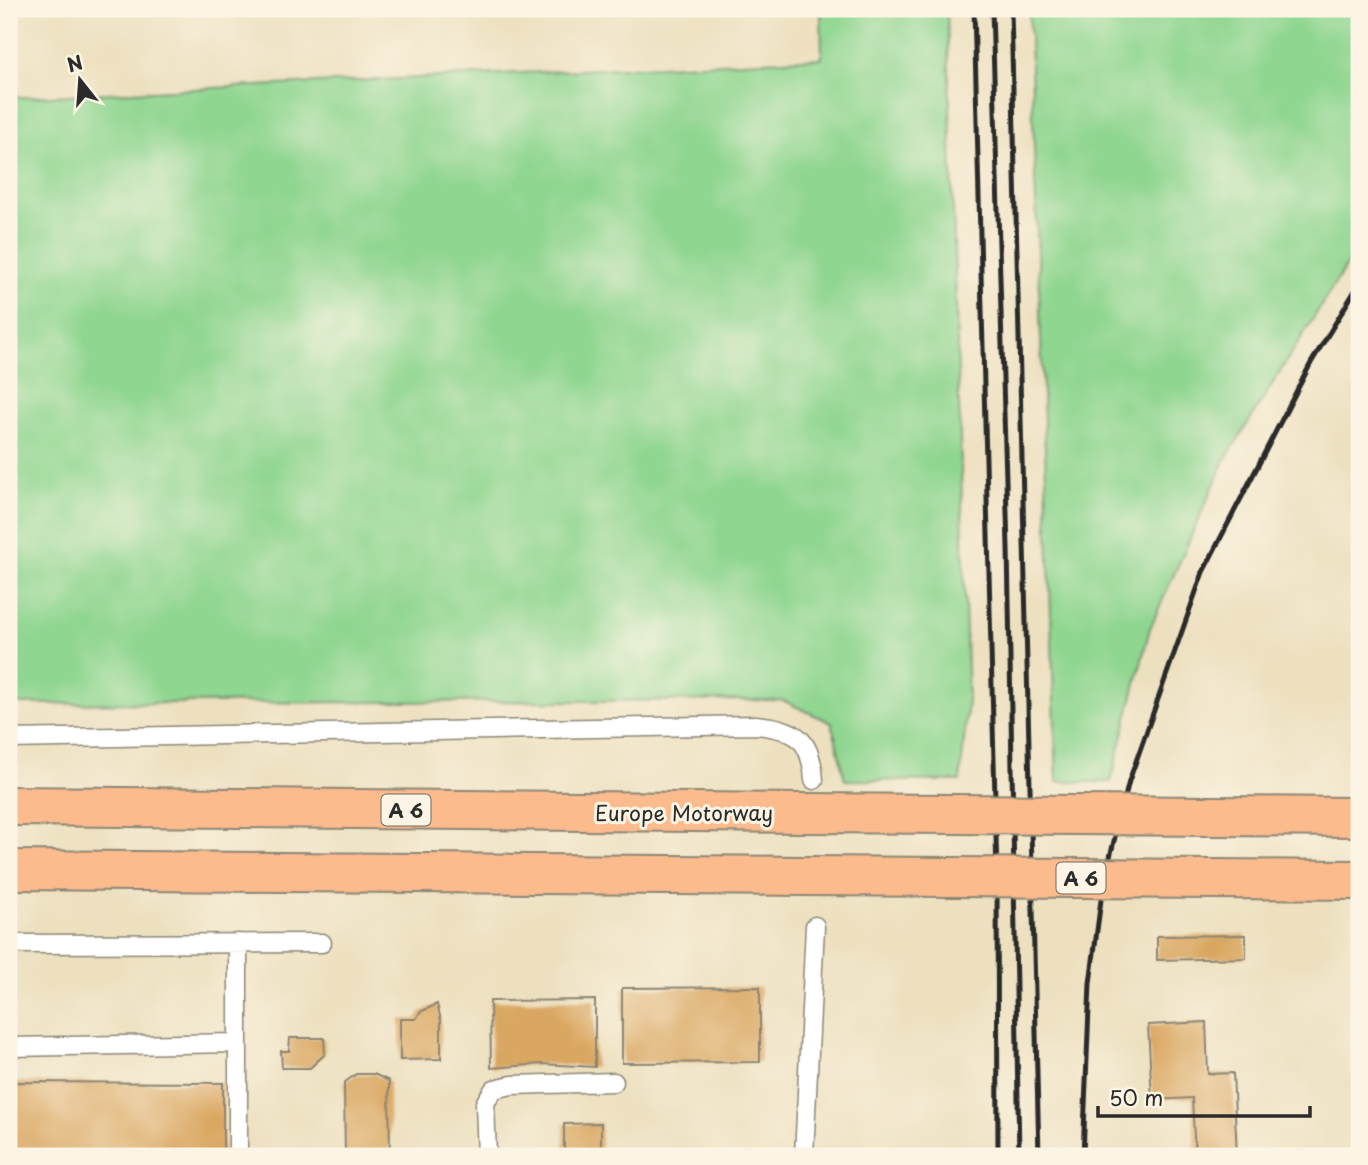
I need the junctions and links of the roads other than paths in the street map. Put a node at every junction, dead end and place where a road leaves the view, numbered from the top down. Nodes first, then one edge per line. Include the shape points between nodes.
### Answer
1 (9, 739) edge
2 (809, 796) junction
3 (9, 806) edge
4 (1359, 817) edge
5 (9, 870) edge
6 (1359, 880) edge
7 (815, 926) dead end
8 (238, 943) junction
9 (322, 943) dead end
10 (9, 944) edge
11 (238, 1043) junction
12 (9, 1047) edge
13 (614, 1082) dead end
14 (238, 1156) edge
15 (487, 1156) edge
16 (804, 1156) edge

1 - 2 lane via 756,725 776,727 806,744 813,760
2 - 3 highway, Europe Motorway / A 6
2 - 4 highway, Europe Motorway / A 6, bridge
5 - 6 highway, A 6, bridge
7 - 16 lane
8 - 9 lane
8 - 10 lane
8 - 11 lane
11 - 12 lane
11 - 14 lane
13 - 15 lane via 494,1089 485,1102

